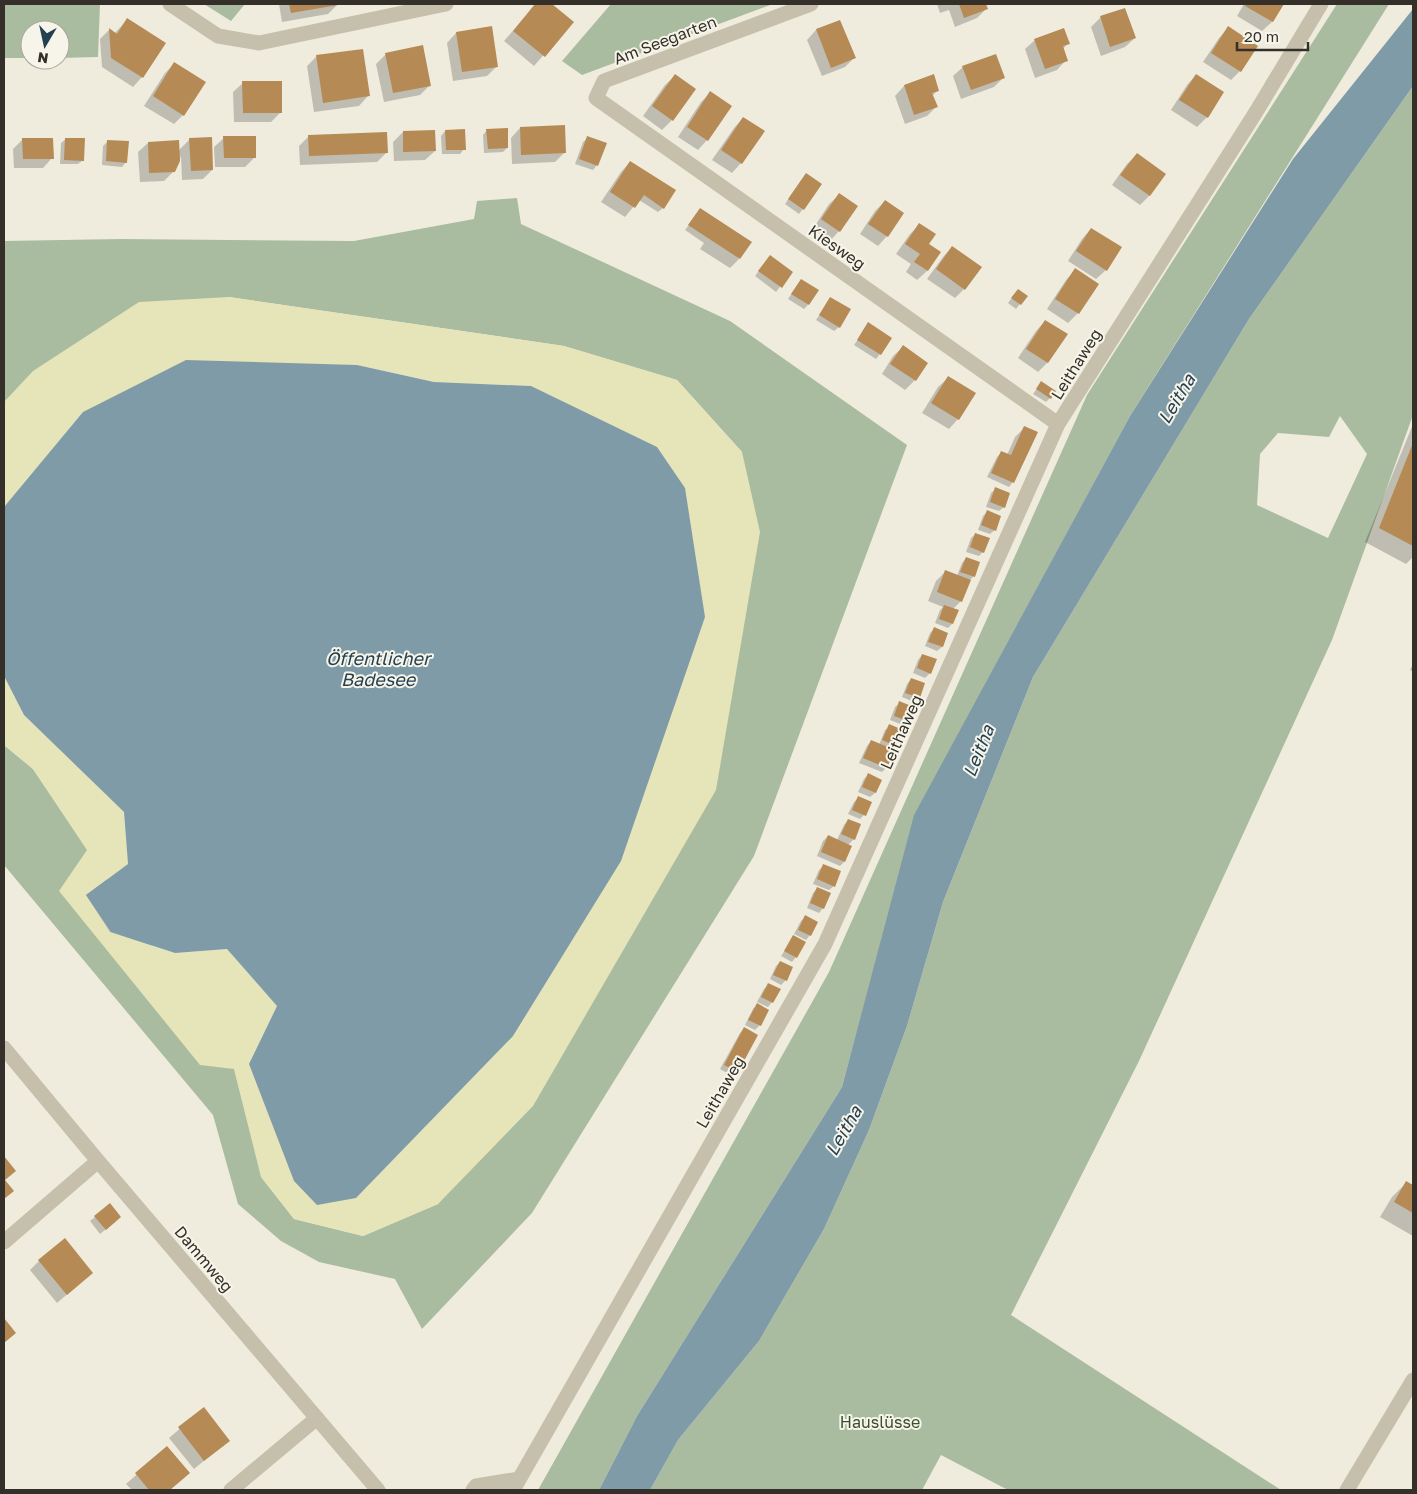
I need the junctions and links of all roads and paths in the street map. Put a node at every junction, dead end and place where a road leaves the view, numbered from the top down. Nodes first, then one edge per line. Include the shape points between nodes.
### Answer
1 (170, 4) edge
2 (446, 4) edge
3 (811, 4) edge
4 (1321, 4) edge
5 (596, 98) joint
6 (1058, 424) junction
7 (4, 1048) edge
8 (98, 1162) junction
9 (4, 1242) edge
10 (1413, 1380) edge
11 (317, 1418) junction
12 (516, 1485) edge
13 (231, 1490) edge
14 (378, 1490) edge
15 (473, 1490) edge
16 (1347, 1490) edge

1 - 2 street via 218,36 259,42
3 - 5 street, Am Seegarten via 604,81
4 - 6 street, Leithaweg
5 - 6 street, Kiesweg
6 - 12 street, Leithaweg via 825,944
7 - 8 street, Dammweg
8 - 9 street
8 - 11 street, Dammweg
10 - 16 street
11 - 13 street
11 - 14 street, Dammweg
12 - 15 street, Leithaweg via 476,1486

